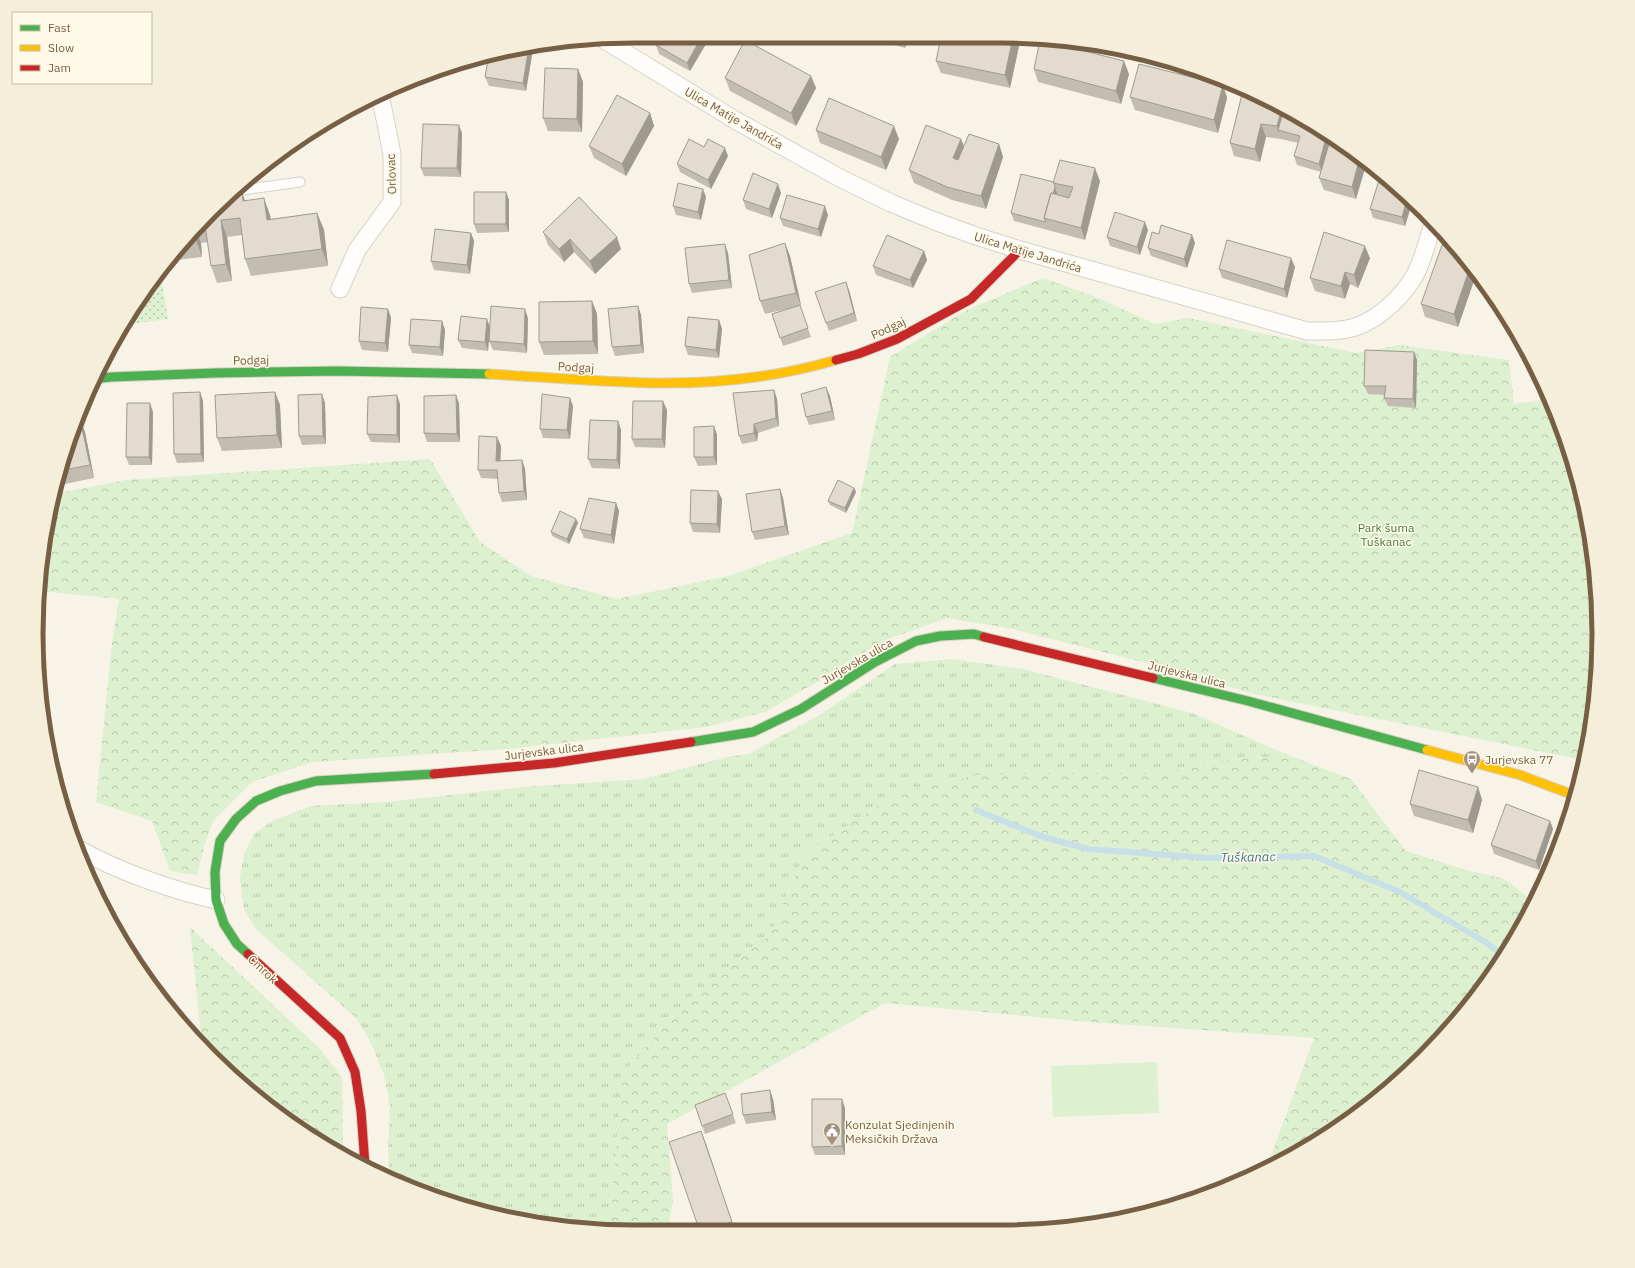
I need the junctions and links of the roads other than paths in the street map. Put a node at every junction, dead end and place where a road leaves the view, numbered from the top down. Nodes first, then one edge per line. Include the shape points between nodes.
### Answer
1 (610, 44) edge
2 (381, 100) edge
3 (300, 182) dead end
4 (244, 190) edge
5 (1431, 229) edge
6 (1020, 250) junction
7 (340, 289) dead end
8 (102, 378) edge
9 (1570, 794) edge
10 (85, 853) edge
11 (216, 900) junction
12 (365, 1160) edge

1 - 6 street, Ulica Matije Jandrića via 735,120 891,204
2 - 7 street, Orlovac via 392,154 392,202 357,250
3 - 4 lane
5 - 6 street, Ulica Matije Jandrića via 1415,274 1405,291 1390,305 1360,325 1331,331 1307,331
6 - 8 street, Podgaj via 971,299 897,338 858,354 770,375 653,383 489,374 334,371
9 - 11 street, Jurjevska ulica via 1520,775 1248,701 974,634 940,636 916,641 869,666 801,709 753,732 554,763 443,774 316,781 280,791 256,801 236,819 220,841 215,872
10 - 11 street via 97,860 185,893
11 - 12 street, Cmrok via 224,924 237,944 340,1038 355,1072

